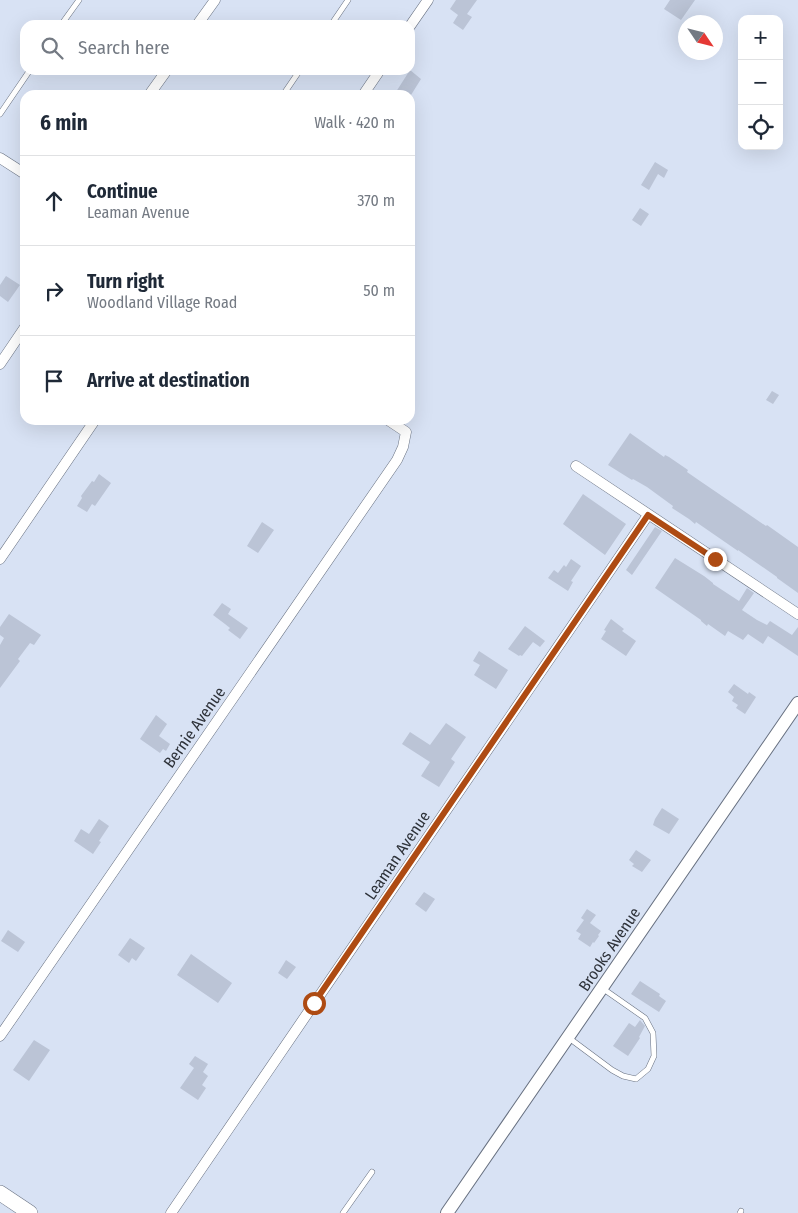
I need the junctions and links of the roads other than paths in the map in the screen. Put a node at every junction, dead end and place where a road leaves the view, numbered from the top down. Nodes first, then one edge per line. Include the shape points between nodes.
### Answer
1 (79, 0) edge
2 (214, 0) edge
3 (348, 0) edge
4 (428, 0) edge
5 (65, 20) edge
6 (200, 20) edge
7 (334, 20) edge
8 (414, 20) edge
9 (27, 75) edge
10 (163, 75) edge
11 (297, 75) edge
12 (377, 75) edge
13 (152, 90) edge
14 (286, 90) edge
15 (366, 90) edge
16 (0, 114) edge
17 (0, 158) edge
18 (20, 171) edge
19 (20, 334) edge
20 (0, 364) edge
21 (92, 425) edge
22 (396, 425) edge
23 (576, 466) dead end
24 (648, 515) junction
25 (0, 559) edge
26 (798, 614) edge
27 (798, 702) edge
28 (602, 988) junction
29 (0, 1036) edge
30 (568, 1037) junction
31 (372, 1172) dead end
32 (0, 1193) edge
33 (30, 1213) edge
34 (171, 1213) edge
35 (343, 1213) edge
36 (447, 1213) edge

1 - 5 lane
2 - 6 street
3 - 7 lane
4 - 8 street
9 - 16 lane
10 - 13 street
11 - 14 lane
12 - 15 street
17 - 18 street
19 - 20 street
21 - 25 street
22 - 29 street, Bernie Avenue via 406,432 397,460
23 - 24 street
24 - 26 street
24 - 34 street, Leaman Avenue
27 - 28 street, Brooks Avenue
28 - 30 street, Brooks Avenue
28 - 30 lane via 646,1018 654,1043 654,1056 648,1069 636,1079 624,1076
30 - 36 street, Brooks Avenue
31 - 35 lane
32 - 33 main road

